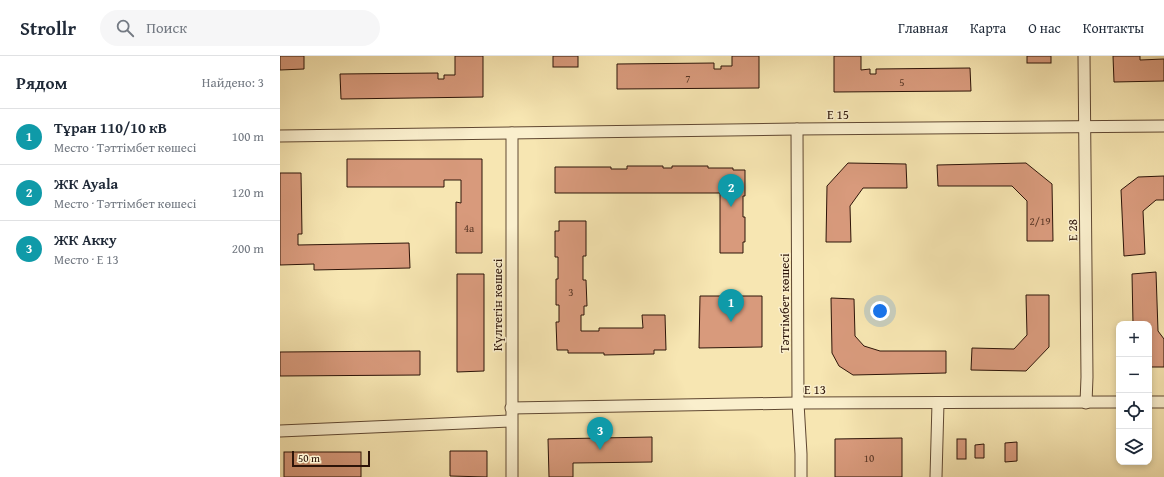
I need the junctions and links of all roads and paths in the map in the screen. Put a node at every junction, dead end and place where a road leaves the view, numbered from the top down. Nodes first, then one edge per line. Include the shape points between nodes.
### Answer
1 (1084, 56) edge
2 (1084, 126) junction
3 (1164, 126) edge
4 (797, 129) junction
5 (512, 133) junction
6 (280, 136) edge
7 (1116, 402) edge
8 (1152, 402) edge
9 (1164, 402) edge
10 (798, 403) junction
11 (938, 403) junction
12 (1086, 403) junction
13 (511, 408) junction
14 (511, 421) junction
15 (280, 431) edge
16 (512, 477) edge
17 (801, 477) edge
18 (936, 477) edge

1 - 2 street, E 28
2 - 3 street, E 15
2 - 4 street, E 15
2 - 12 street, E 28
4 - 5 street, E 15
4 - 10 street, Тәттімбет көшесі
5 - 6 street, E 15
5 - 13 street, Күлтегін көшесі
7 - 12 street, E 13
8 - 9 street
10 - 11 street, E 13
10 - 13 street, E 13
10 - 17 street, Тәттімбет көшесі
11 - 12 street, E 13
11 - 18 street
13 - 14 street, Күлтегін көшесі
14 - 15 street
14 - 16 street, Күлтегін көшесі

